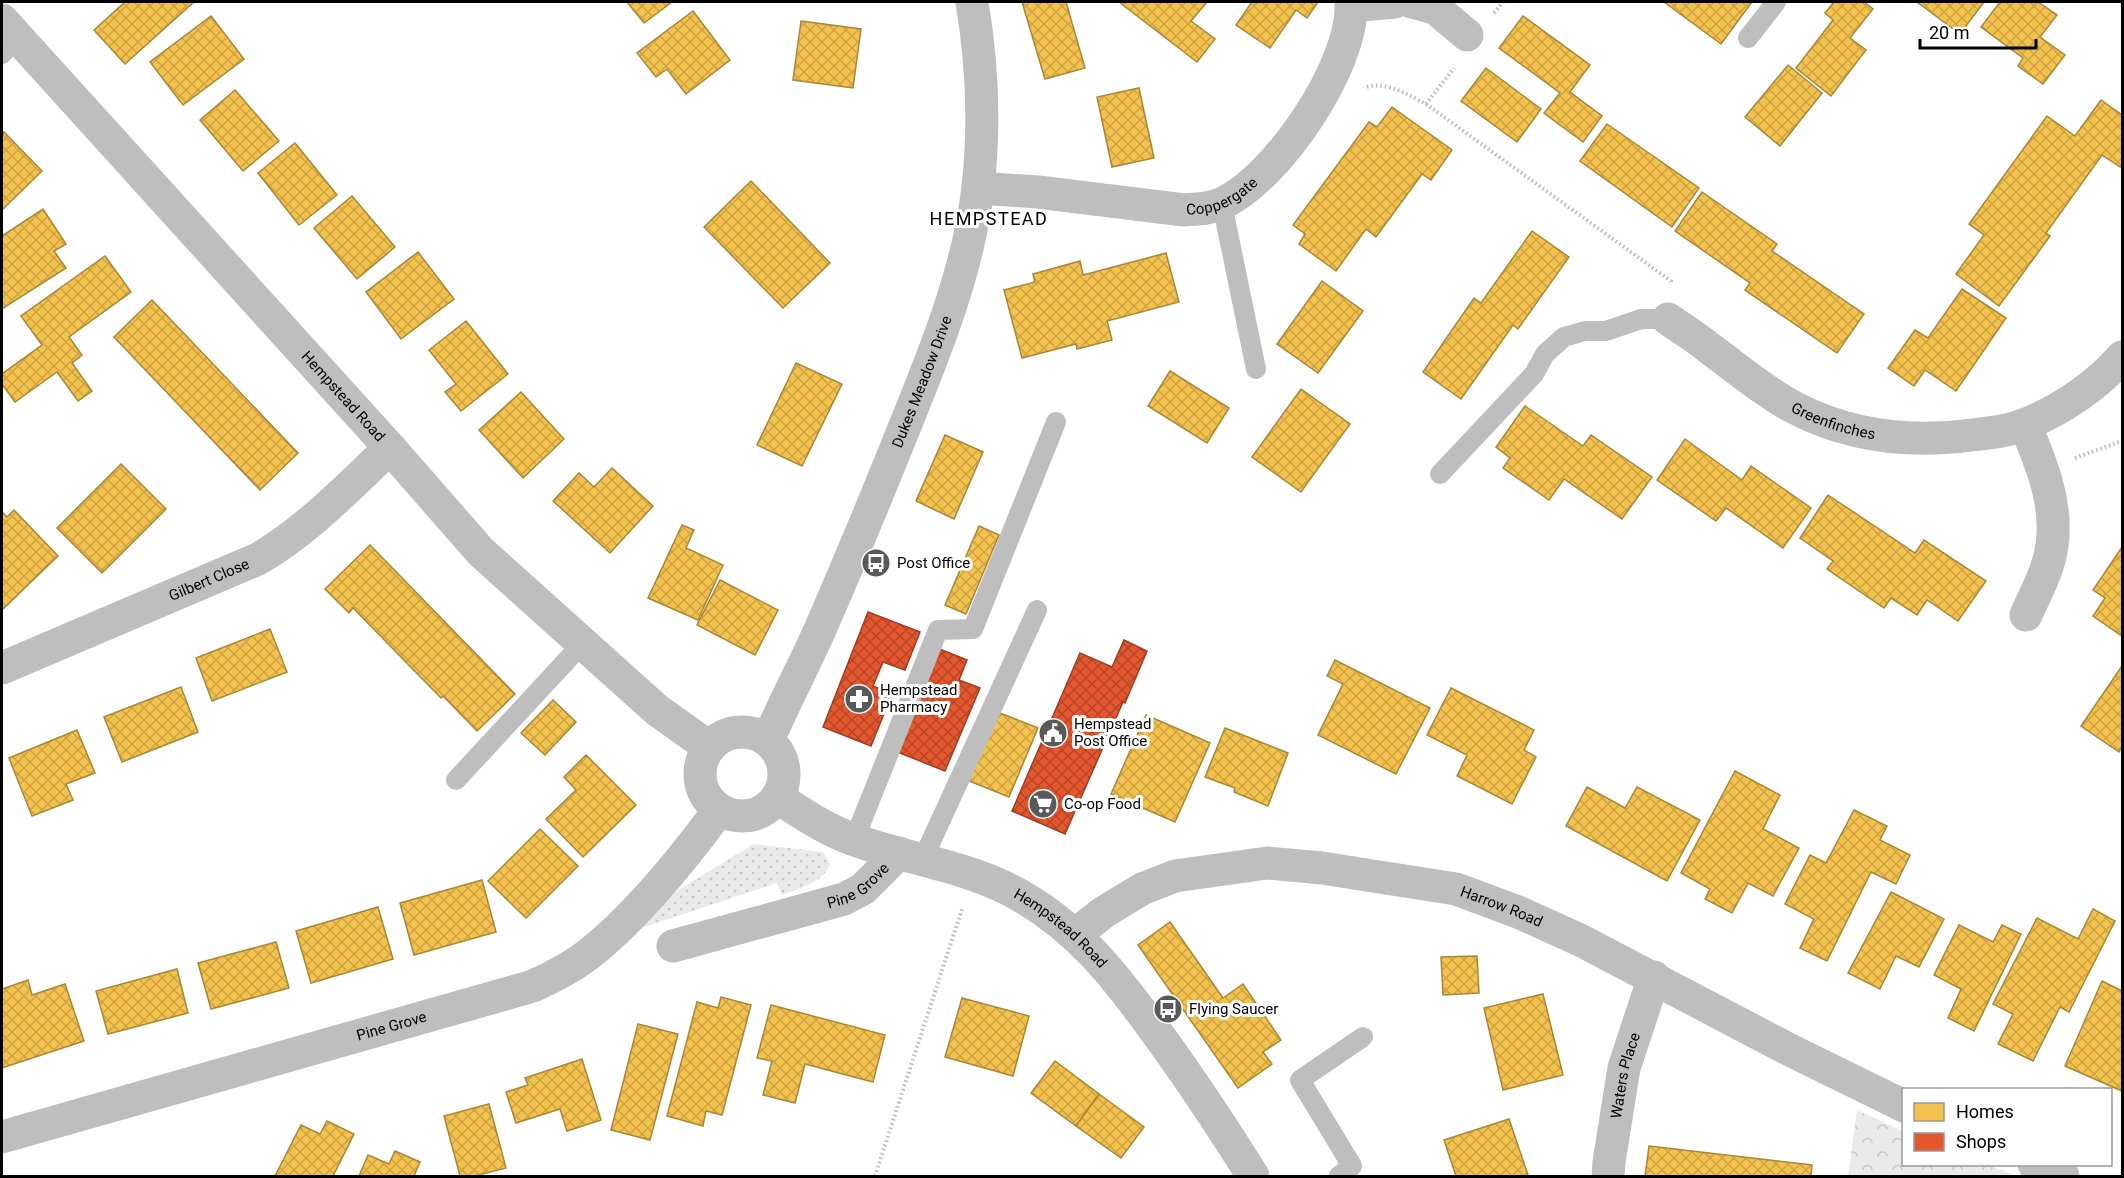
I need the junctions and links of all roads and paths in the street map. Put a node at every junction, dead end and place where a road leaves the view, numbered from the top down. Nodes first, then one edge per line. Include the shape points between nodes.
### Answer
1 (972, 2) edge
2 (1395, 2) edge
3 (1412, 2) edge
4 (1776, 2) edge
5 (1351, 4) edge
6 (7, 37) edge
7 (1748, 38) dead end
8 (1464, 47) joint
9 (1332, 77) junction
10 (1426, 104) junction
11 (978, 188) junction
12 (1222, 204) junction
13 (1668, 319) junction
14 (2122, 357) edge
15 (1256, 369) dead end
16 (1056, 422) dead end
17 (2025, 425) junction
18 (2122, 441) edge
19 (390, 448) junction
20 (2043, 470) junction
21 (1440, 474) dead end
22 (1037, 610) dead end
23 (2026, 615) dead end
24 (582, 644) junction
25 (2, 668) edge
26 (768, 740) junction
27 (709, 747) junction
28 (456, 780) dead end
29 (777, 797) junction
30 (719, 810) junction
31 (855, 840) junction
32 (911, 857) junction
33 (973, 876) junction
34 (1076, 934) junction
35 (673, 946) dead end
36 (1654, 978) junction
37 (1363, 1037) dead end
38 (1902, 1105) edge
39 (2, 1137) edge
40 (2039, 1166) edge
41 (874, 1176) edge
42 (1253, 1176) edge
43 (1339, 1176) edge
44 (1608, 1176) edge
45 (2063, 1176) edge

1 - 11 street, Dukes Meadow Drive via 981,92
2 - 5 street
3 - 8 street via 1435,9
4 - 7 lane
5 - 9 street, Coppergate
6 - 19 street, Hempstead Road
8 - 10 path
9 - 10 path via 1356,90 1372,85 1396,89
9 - 12 street, Coppergate via 1266,172
10 - 13 path via 1671,281
11 - 12 street, Coppergate via 1184,210
11 - 26 street, Dukes Meadow Drive via 945,324 870,513
12 - 15 lane
13 - 17 street, Greenfinches via 1794,408 1866,434 1949,438
13 - 21 lane via 1641,320 1606,331 1564,337
14 - 17 street, Greenfinches via 2072,399
16 - 31 lane via 973,629 938,630
17 - 20 street
18 - 20 path
19 - 24 street, Hempstead Road via 481,552
19 - 25 street, Gilbert Close via 307,525 258,560
20 - 23 street via 2052,510 2052,544 2046,571
22 - 32 lane
24 - 27 street, Hempstead Road via 657,710
24 - 28 lane
26 - 27 street via 756,733 731,732
26 - 29 street via 783,761 785,774
27 - 30 street via 702,760 700,781
29 - 30 street via 769,807 744,816
29 - 31 street, Hempstead Road via 832,831
30 - 39 street, Pine Grove via 688,851 612,933 590,953 533,986
31 - 32 street, Hempstead Road
32 - 33 street, Hempstead Road
32 - 35 street, Pine Grove via 844,899
33 - 34 street, Hempstead Road via 1007,889
33 - 41 path
34 - 36 street, Harrow Road via 1142,889 1175,876 1267,863 1456,889 1518,912
34 - 42 street, Hempstead Road via 1137,1005
36 - 38 street, Harrow Road
36 - 44 street, Waters Place via 1624,1068
37 - 43 lane via 1300,1080 1352,1166
40 - 45 street

